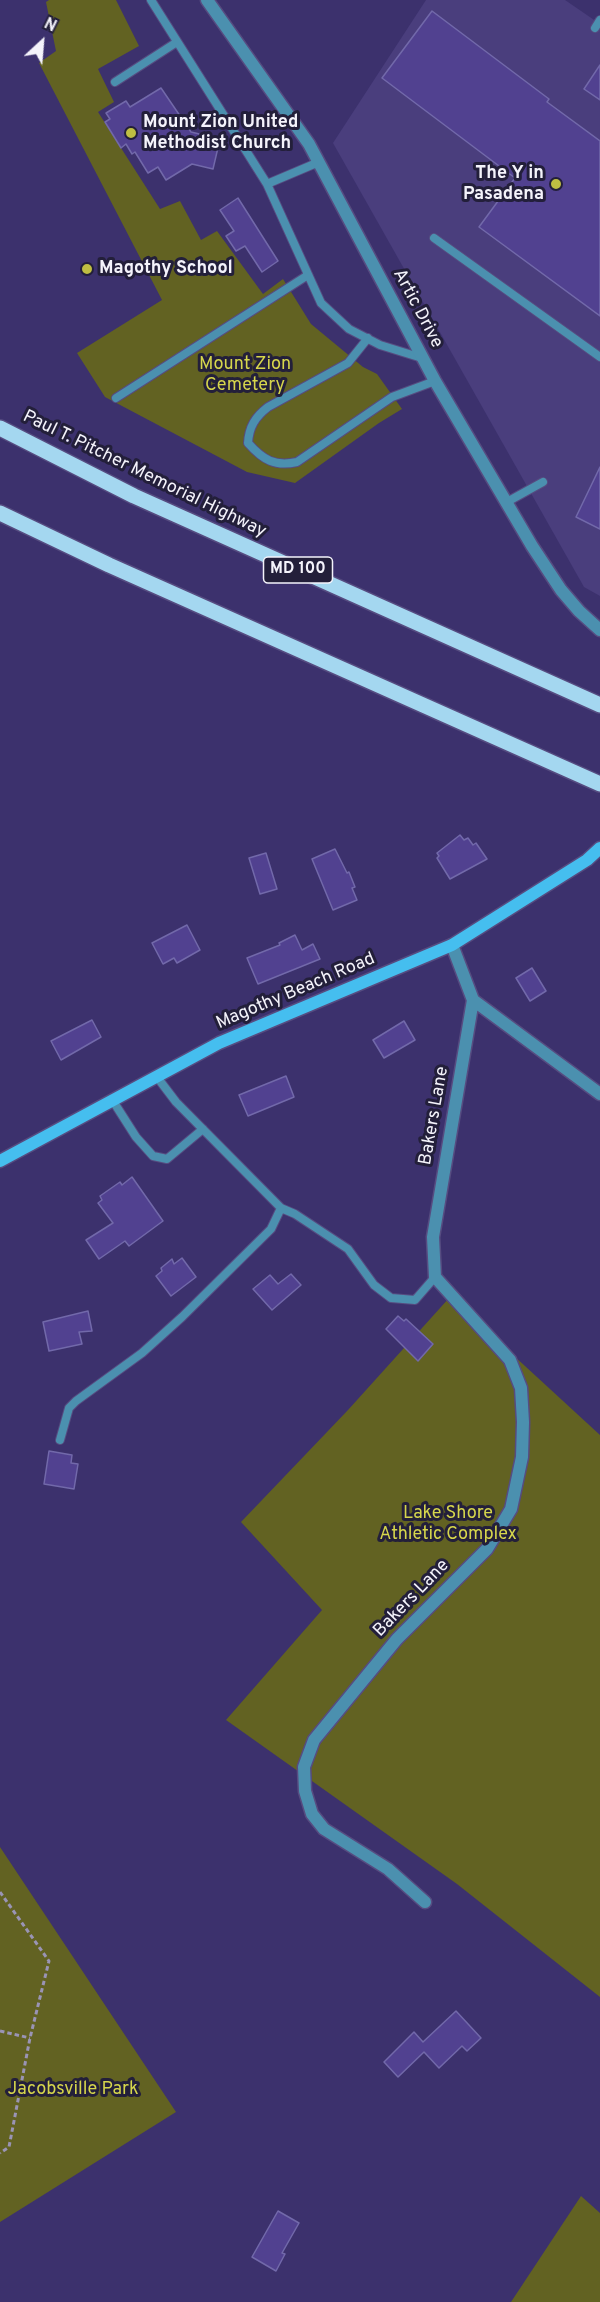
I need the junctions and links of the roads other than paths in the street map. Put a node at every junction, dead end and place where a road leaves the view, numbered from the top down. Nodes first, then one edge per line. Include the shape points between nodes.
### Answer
1 (151, 0) edge
2 (212, 2) edge
3 (600, 20) edge
4 (595, 28) dead end
5 (177, 42) junction
6 (115, 82) dead end
7 (319, 162) junction
8 (267, 184) junction
9 (435, 238) dead end
10 (308, 275) junction
11 (368, 338) junction
12 (600, 357) edge
13 (423, 358) junction
14 (435, 381) junction
15 (116, 398) dead end
16 (0, 428) edge
17 (543, 482) dead end
18 (505, 503) junction
19 (0, 513) edge
20 (600, 630) edge
21 (600, 705) edge
22 (600, 784) edge
23 (600, 848) edge
24 (452, 945) junction
25 (473, 1000) junction
26 (157, 1077) junction
27 (600, 1094) edge
28 (113, 1101) junction
29 (203, 1129) junction
30 (0, 1161) edge
31 (281, 1208) junction
32 (435, 1277) junction
33 (60, 1440) dead end
34 (425, 1902) dead end

1 - 5 lane
2 - 7 street, Artic Drive
3 - 4 lane
5 - 6 lane
5 - 8 lane
7 - 8 lane
7 - 13 street, Artic Drive
8 - 10 lane
9 - 12 lane
10 - 11 lane via 321,303 349,329
10 - 15 lane
11 - 13 lane
11 - 14 lane via 348,363 256,416 248,443 256,452 270,463 297,462 392,397
13 - 14 street, Artic Drive
14 - 18 street, Artic Drive
16 - 21 main road, Paul T. Pitcher Memorial Highway / MD 100 via 134,496
17 - 18 lane
18 - 20 street, Artic Drive via 561,590
19 - 22 main road
23 - 24 street, Magothy Beach Road
24 - 25 street
24 - 26 street, Magothy Beach Road via 219,1043
25 - 27 street
25 - 32 street, Bakers Lane via 433,1237
26 - 28 street, Magothy Beach Road
26 - 29 lane
28 - 29 lane via 153,1156 167,1159
28 - 30 street, Magothy Beach Road
29 - 31 lane
31 - 32 lane via 348,1249 374,1285 392,1298 415,1300
31 - 33 lane via 271,1228 182,1317 69,1408
32 - 34 street, Bakers Lane via 510,1360 520,1388 522,1457 511,1509 488,1549 397,1639 314,1740 304,1767 305,1791 312,1814 324,1829 388,1869

